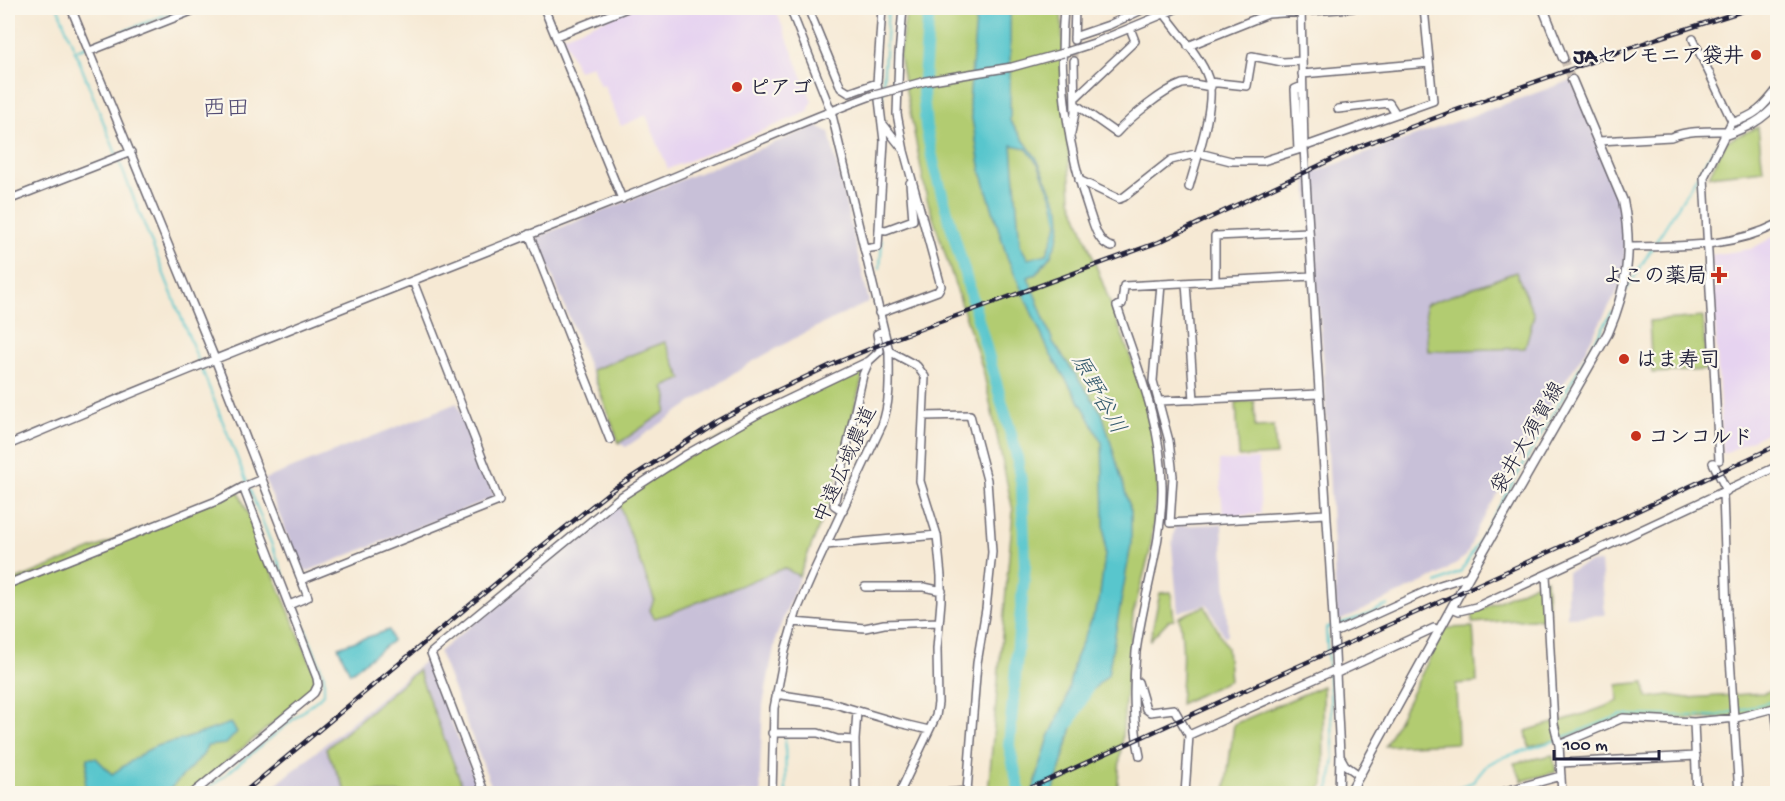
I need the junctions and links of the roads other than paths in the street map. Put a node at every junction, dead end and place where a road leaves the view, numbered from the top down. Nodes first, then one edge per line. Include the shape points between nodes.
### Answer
1 (71, 8) edge
2 (199, 8) edge
3 (544, 8) edge
4 (627, 8) edge
5 (790, 8) edge
6 (808, 8) edge
7 (882, 8) edge
8 (903, 8) edge
9 (1064, 8) edge
10 (1075, 8) edge
11 (1146, 8) edge
12 (1178, 8) edge
13 (1353, 8) edge
14 (1424, 8) edge
15 (1543, 8) edge
16 (1301, 9) edge
17 (1163, 10) edge
18 (1130, 28) junction
19 (556, 36) junction
20 (1693, 39) dead end
21 (1188, 46) junction
22 (90, 51) junction
23 (1063, 53) junction
24 (1563, 58) tunnel mouth
25 (1074, 61) tunnel mouth
26 (1302, 61) junction
27 (1429, 63) junction
28 (1302, 74) junction
29 (1572, 80) tunnel mouth
30 (877, 82) junction
31 (1210, 85) junction
32 (1302, 86) junction
33 (1778, 88) edge
34 (1075, 101) junction
35 (1778, 102) edge
36 (1338, 109) dead end
37 (831, 111) junction
38 (1396, 114) junction
39 (881, 122) junction
40 (1731, 123) junction
41 (1726, 133) junction
42 (1070, 138) junction
43 (1599, 141) junction
44 (1310, 145) dead end
45 (904, 151) junction
46 (129, 152) junction
47 (1198, 153) junction
48 (909, 166) junction
49 (1079, 180) junction
50 (1189, 187) dead end
51 (622, 199) junction
52 (8, 200) edge
53 (1778, 224) edge
54 (879, 229) junction
55 (1309, 232) junction
56 (529, 234) junction
57 (1708, 244) junction
58 (1112, 247) dead end
59 (1629, 248) junction
60 (864, 249) junction
61 (1312, 276) junction
62 (413, 281) junction
63 (1215, 281) junction
64 (1186, 283) junction
65 (1161, 284) junction
66 (879, 313) junction
67 (883, 331) junction
68 (889, 351) junction
69 (212, 360) junction
70 (869, 361) junction
71 (1319, 394) junction
72 (1194, 400) junction
73 (1160, 401) junction
74 (924, 416) junction
75 (610, 440) dead end
76 (8, 445) edge
77 (1778, 466) edge
78 (262, 479) junction
79 (243, 488) junction
80 (1725, 492) junction
81 (843, 511) junction
82 (1326, 514) junction
83 (937, 535) junction
84 (826, 545) junction
85 (1546, 574) junction
86 (1469, 576) junction
87 (301, 580) junction
88 (8, 584) edge
89 (865, 586) dead end
90 (942, 591) junction
91 (289, 605) junction
92 (1452, 608) junction
93 (939, 621) junction
94 (793, 622) junction
95 (1439, 630) junction
96 (1334, 633) junction
97 (1136, 671) junction
98 (1335, 672) junction
99 (776, 694) junction
100 (1776, 707) edge
101 (857, 711) junction
102 (1736, 718) junction
103 (1694, 722) junction
104 (929, 730) junction
105 (1778, 732) edge
106 (772, 733) junction
107 (1189, 735) junction
108 (855, 740) junction
109 (1559, 745) junction
110 (1340, 755) junction
111 (1140, 756) dead end
112 (1696, 756) junction
113 (1560, 763) junction
114 (1359, 775) junction
115 (1561, 776) junction
116 (1500, 793) edge
117 (1697, 793) edge
118 (192, 794) edge
119 (485, 794) edge
120 (772, 794) edge
121 (856, 794) edge
122 (899, 794) edge
123 (934, 794) edge
124 (1185, 794) edge
125 (1339, 794) edge
126 (1349, 794) edge
127 (1562, 794) edge
128 (1664, 794) edge
129 (1739, 794) edge

1 - 22 street
2 - 22 street
3 - 19 street
4 - 19 street
5 - 37 street, 中遠広域農道
6 - 30 street via 841,88 849,93
7 - 30 street
8 - 45 street via 897,114
9 - 23 street
10 - 11 street via 1074,38
12 - 17 street
13 - 16 street
14 - 27 street
15 - 24 main road
16 - 21 street via 1268,14
16 - 26 street
17 - 18 street
17 - 21 street
18 - 23 street
18 - 34 street via 1135,41
19 - 51 street
20 - 40 street
21 - 31 street
22 - 46 street
23 - 37 street, bridge via 1012,67 926,81
23 - 42 street
25 - 34 street
26 - 28 street
26 - 31 street via 1252,56 1247,87
27 - 28 street
27 - 38 street via 1433,101
28 - 32 street
29 - 43 main road, 袋井大須賀線
30 - 39 street
31 - 34 street via 1182,84 1152,102 1116,133
31 - 47 street via 1208,114
32 - 47 street via 1295,89 1298,150 1263,161 1232,161
32 - 55 street
33 - 40 street via 1759,111
34 - 42 street
35 - 41 street via 1750,127
36 - 38 street via 1389,104
37 - 51 street
37 - 60 street, 中遠広域農道
38 - 44 street
39 - 45 street
39 - 54 street via 884,141
40 - 41 street
41 - 43 street
41 - 57 street via 1704,177
42 - 49 street
43 - 59 main road, 袋井大須賀線 via 1622,194
45 - 48 street
46 - 52 street
46 - 69 street
47 - 49 street via 1172,160 1119,199
47 - 50 street
48 - 54 street via 913,220
48 - 66 street via 941,286 938,291
49 - 58 street via 1095,229 1102,242
51 - 56 street
53 - 57 street via 1750,237
54 - 60 street via 878,247
55 - 61 street
55 - 63 street via 1215,236
56 - 62 street
56 - 75 street
57 - 59 street
57 - 80 street via 1716,462
59 - 86 main road, 袋井大須賀線 via 1620,305 1608,333
60 - 66 street, 中遠広域農道
61 - 63 street
61 - 71 street
62 - 69 street
62 - 87 street via 499,501
63 - 64 street
64 - 65 street
64 - 72 street
65 - 73 street via 1153,381
65 - 97 street via 1124,286 1122,304 1117,306 1152,414 1160,450 1162,487 1160,527 1136,652
66 - 67 street, 中遠広域農道
67 - 68 street, 中遠広域農道
67 - 70 street via 877,334 880,351
68 - 74 street via 922,371 926,383
68 - 81 street, 中遠広域農道 via 887,412
69 - 76 street
69 - 78 street
70 - 81 street via 834,505
70 - 119 street via 760,413 619,498 431,653
71 - 72 street
71 - 82 street
72 - 73 street
73 - 82 street via 1173,476 1170,523
74 - 83 street via 920,481
74 - 123 street via 970,415 987,480 992,552 976,674 967,791
77 - 80 street
78 - 79 street
78 - 87 street
79 - 88 street
79 - 91 street
80 - 85 street
80 - 102 street via 1727,612
81 - 84 street, 中遠広域農道
82 - 96 street
83 - 84 street
83 - 90 street
84 - 94 street, 中遠広域農道
85 - 92 street via 1476,607 1459,611
85 - 109 street via 1554,724
86 - 92 main road, 袋井大須賀線
86 - 96 street
87 - 91 street via 308,597
89 - 90 street
90 - 93 street
91 - 118 street via 317,678 314,693
92 - 95 main road, 袋井大須賀線
93 - 94 street via 866,628
93 - 104 street via 937,710
94 - 99 street, 中遠広域農道
95 - 98 street via 1434,628
95 - 114 main road, 袋井大須賀線
96 - 98 street
97 - 107 street via 1146,709 1174,709
97 - 111 street via 1135,734
98 - 107 street
98 - 110 street
99 - 101 street
99 - 106 street, 中遠広域農道
100 - 102 street
100 - 105 street
101 - 104 street
101 - 108 street
102 - 103 street
102 - 129 street
103 - 109 street via 1623,718
103 - 112 street
104 - 122 street
106 - 108 street via 818,733
106 - 120 street, 中遠広域農道
107 - 124 street
108 - 121 street
109 - 113 street
110 - 114 street via 1345,765
110 - 125 street
112 - 113 street
112 - 117 street
113 - 115 street
114 - 126 main road, 袋井大須賀線
115 - 116 street
115 - 127 street
117 - 128 street

